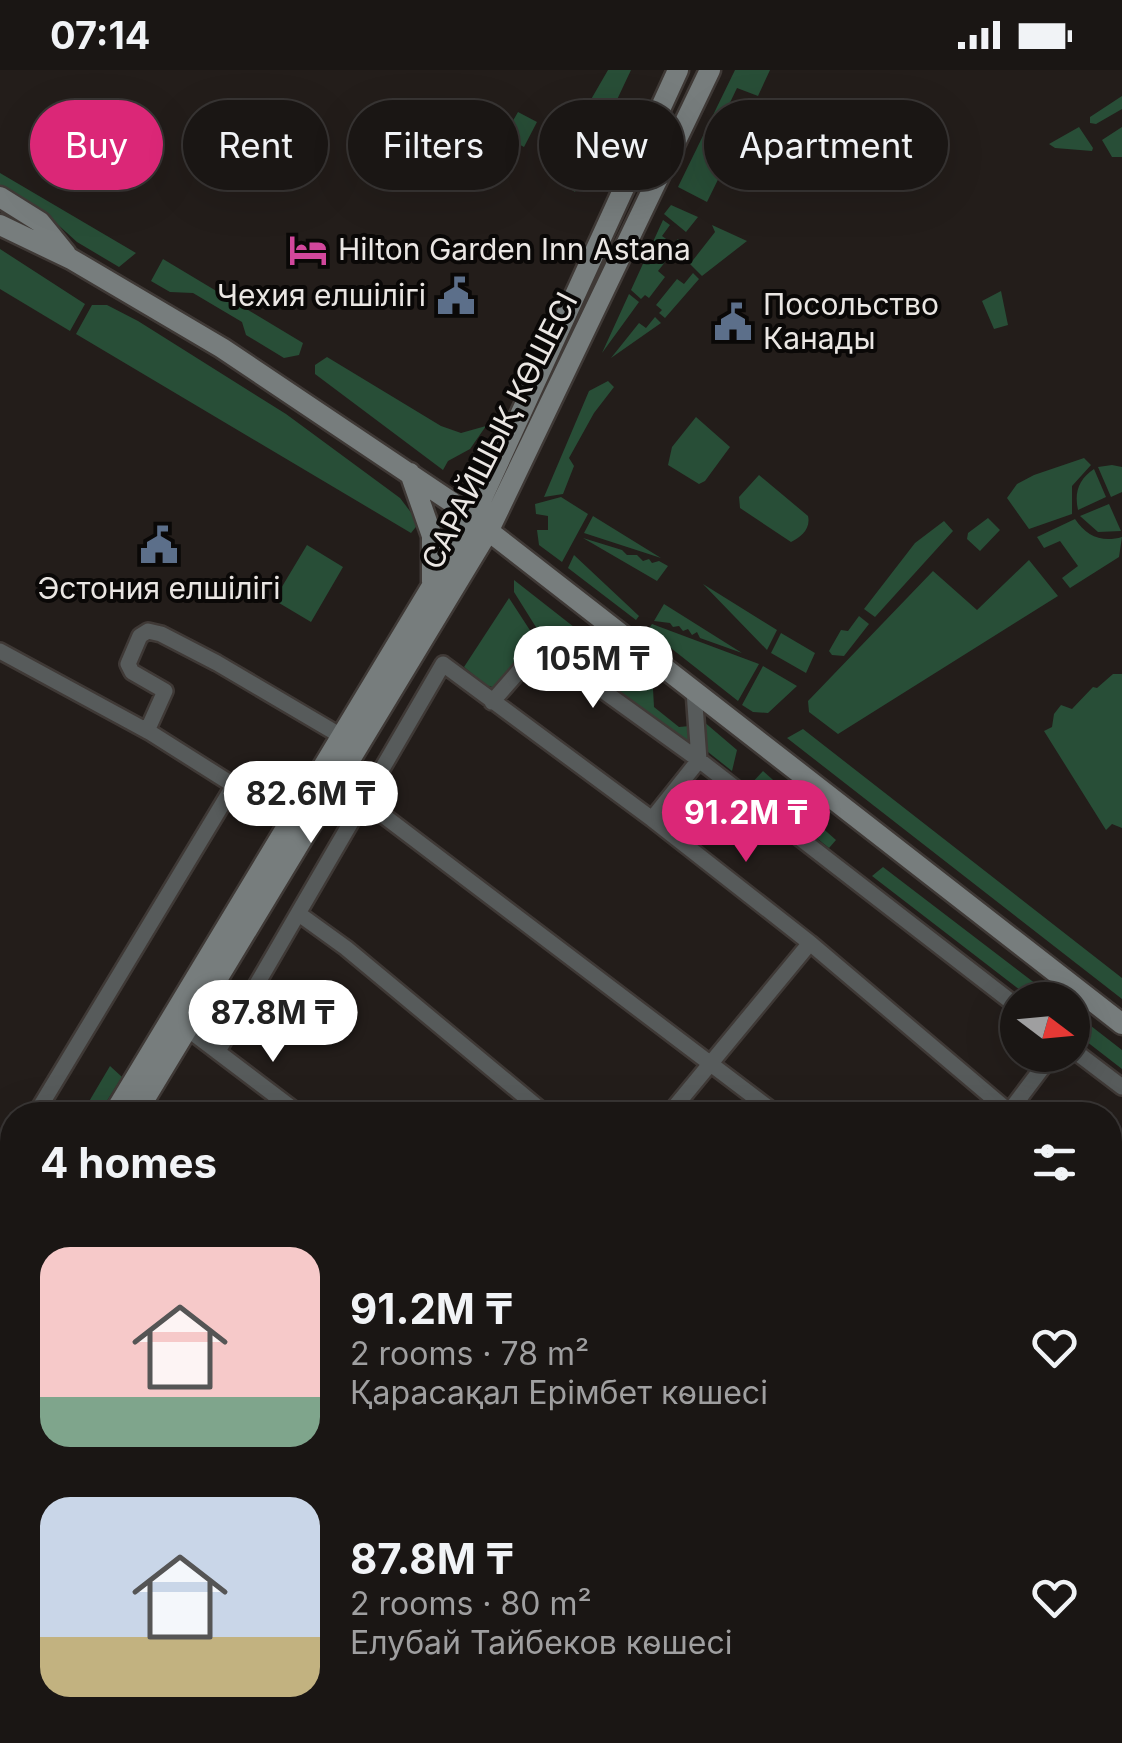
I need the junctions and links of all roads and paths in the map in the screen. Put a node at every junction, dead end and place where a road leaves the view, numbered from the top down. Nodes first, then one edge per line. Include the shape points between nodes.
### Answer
1 (678, 70) edge
2 (710, 70) edge
3 (0, 197) edge
4 (0, 225) edge
5 (71, 259) junction
6 (410, 473) junction
7 (481, 524) junction
8 (432, 586) junction
9 (0, 651) edge
10 (694, 690) junction
11 (492, 702) junction
12 (147, 731) junction
13 (341, 736) junction
14 (699, 760) junction
15 (234, 785) junction
16 (363, 800) junction
17 (652, 819) junction
18 (290, 820) junction
19 (299, 914) junction
20 (810, 944) junction
21 (1000, 993) edge
22 (180, 1023) junction
23 (1122, 1024) edge
24 (218, 1050) junction
25 (710, 1062) junction
26 (1090, 1063) edge
27 (1040, 1072) edge
28 (1122, 1088) edge
29 (43, 1102) edge
30 (122, 1102) edge
31 (141, 1102) edge
32 (284, 1102) edge
33 (531, 1102) edge
34 (678, 1102) edge
35 (761, 1102) edge
36 (997, 1102) edge
37 (1019, 1102) edge

1 - 7 main road, САРАЙШЫҚ КӨШЕСІ
2 - 7 main road, САРАЙШЫҚ КӨШЕСІ
3 - 5 main road via 40,222
4 - 5 main road
5 - 6 main road via 249,365
6 - 7 main road
6 - 8 main road via 432,536
7 - 8 main road, САРАЙШЫҚ КӨШЕСІ
7 - 10 main road
7 - 22 main road, САРАЙШЫҚ КӨШЕСІ
8 - 13 main road, САРАЙШЫҚ КӨШЕСІ
9 - 12 street
10 - 14 street
10 - 23 main road
11 - 14 street via 541,646
11 - 16 street via 443,664
11 - 17 street
12 - 13 street via 165,691 128,664 148,631
12 - 15 street
13 - 18 main road, САРАЙШЫҚ КӨШЕСІ
14 - 17 street
14 - 21 street
15 - 18 street
15 - 29 street
16 - 19 street
16 - 25 street
17 - 20 street
18 - 22 main road, САРАЙШЫҚ КӨШЕСІ
19 - 24 street
19 - 33 street
20 - 25 street
20 - 36 street
22 - 24 street
22 - 30 main road, САРАЙШЫҚ КӨШЕСІ
22 - 31 main road, САРАЙШЫҚ КӨШЕСІ
24 - 32 street
25 - 34 street
25 - 35 street
26 - 28 street
27 - 37 street

